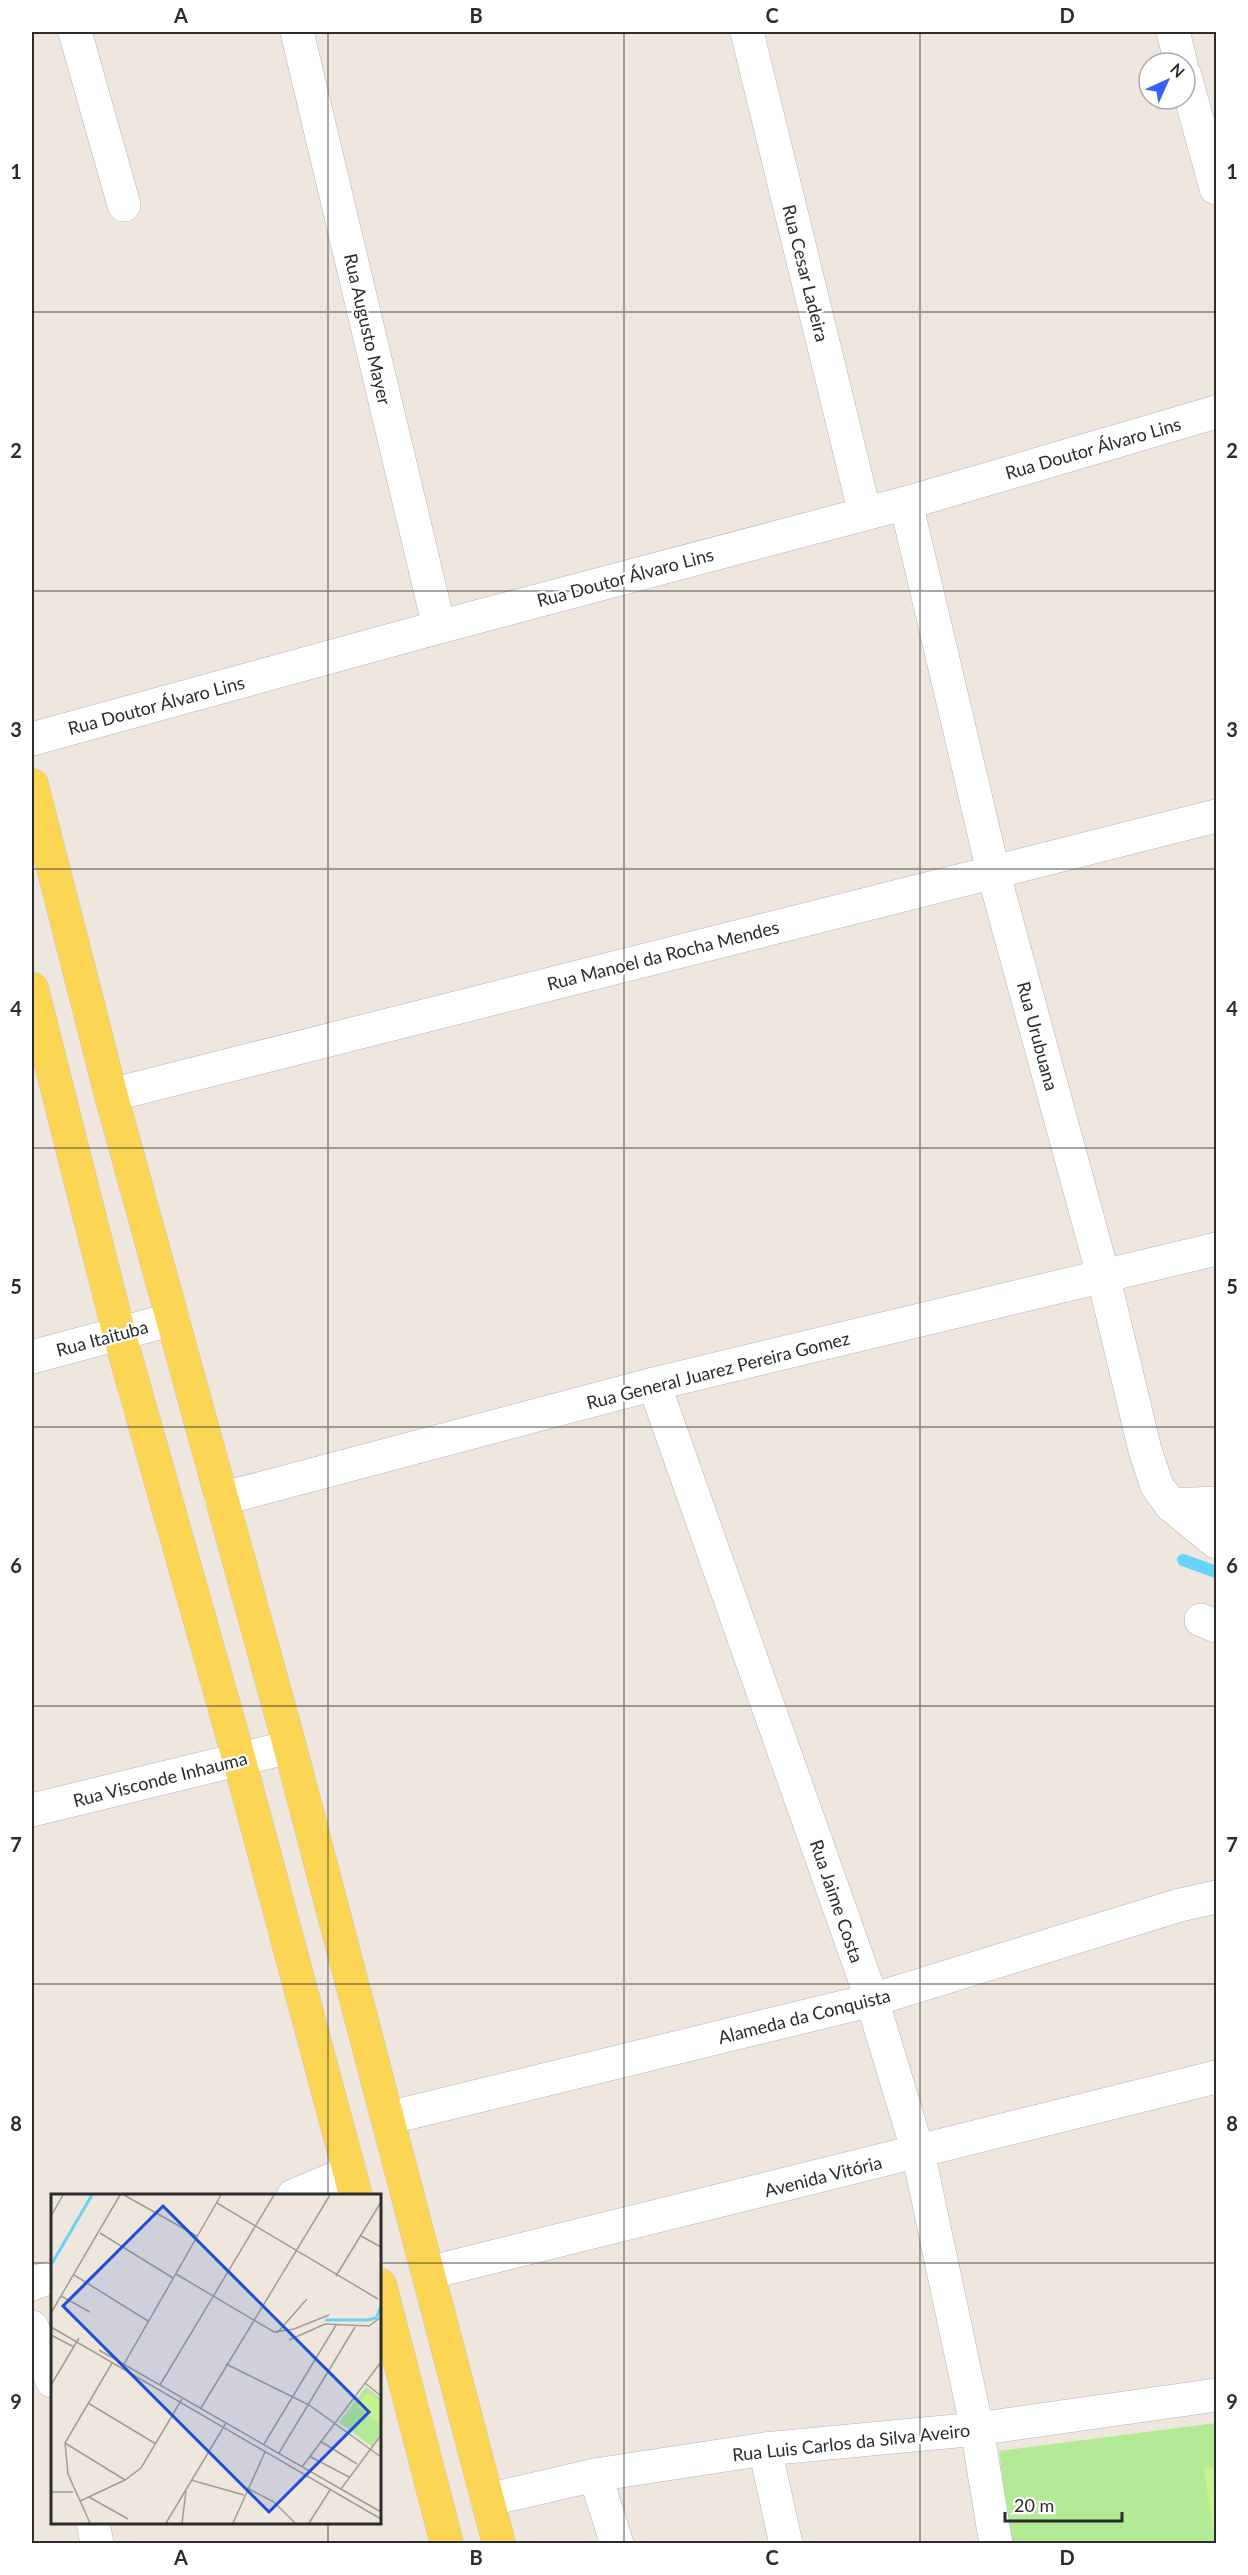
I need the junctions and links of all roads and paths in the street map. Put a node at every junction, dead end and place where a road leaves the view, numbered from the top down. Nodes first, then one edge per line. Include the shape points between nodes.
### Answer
1 (75, 32) edge
2 (297, 32) edge
3 (747, 32) edge
4 (1173, 32) edge
5 (1178, 51) edge
6 (1195, 111) edge
7 (1216, 188) edge
8 (124, 205) dead end
9 (1216, 412) edge
10 (906, 503) junction
11 (865, 514) junction
12 (439, 627) junction
13 (32, 739) edge
14 (32, 785) edge
15 (1216, 816) edge
16 (993, 871) junction
17 (32, 989) edge
18 (111, 1095) junction
19 (1216, 1249) edge
20 (1103, 1275) junction
21 (173, 1319) junction
22 (119, 1333) junction
23 (32, 1357) edge
24 (654, 1384) junction
25 (221, 1499) junction
26 (1216, 1503) edge
27 (1171, 1505) junction
28 (1216, 1542) edge
29 (290, 1748) junction
30 (239, 1760) junction
31 (32, 1810) edge
32 (1216, 1897) edge
33 (872, 2000) junction
34 (1216, 2077) edge
35 (388, 2118) junction
36 (918, 2152) junction
37 (353, 2184) edge
38 (303, 2194) edge
39 (428, 2273) junction
40 (51, 2277) edge
41 (32, 2284) edge
42 (381, 2289) edge
43 (32, 2327) edge
44 (51, 2378) edge
45 (1216, 2395) edge
46 (977, 2429) junction
47 (765, 2449) junction
48 (595, 2475) junction
49 (487, 2500) junction
50 (93, 2524) edge
51 (97, 2544) edge
52 (447, 2544) edge
53 (499, 2544) edge
54 (617, 2544) edge
55 (786, 2544) edge
56 (996, 2544) edge

1 - 8 street
2 - 12 street, Rua Augusto Mayer
3 - 11 street, Rua Cesar Ladeira
4 - 5 street
6 - 7 street
9 - 10 street, Rua Doutor Álvaro Lins
10 - 11 street, Rua Doutor Álvaro Lins
10 - 16 street, Rua Urubuana
11 - 12 street, Rua Doutor Álvaro Lins
12 - 13 street, Rua Doutor Álvaro Lins
14 - 18 main road
15 - 16 street, Rua Manoel da Rocha Mendes
16 - 18 street, Rua Manoel da Rocha Mendes
16 - 20 street, Rua Urubuana
17 - 22 main road
18 - 21 main road
19 - 20 street, Rua General Juarez Pereira Gomez
20 - 24 street, Rua General Juarez Pereira Gomez
20 - 27 street, Rua Urubuana via 1145,1450 1157,1486
21 - 22 street, Rua Itaituba
21 - 25 main road
22 - 23 street, Rua Itaituba
22 - 30 main road
24 - 25 street, Rua General Juarez Pereira Gomez
24 - 33 street, Rua Jaime Costa
25 - 29 main road
26 - 27 street
27 - 28 street, Rua Urubuana
29 - 30 street, Rua Visconde Inhauma
29 - 35 main road
30 - 31 street, Rua Visconde Inhauma
30 - 37 main road
32 - 33 street, Alameda da Conquista
33 - 35 street, Alameda da Conquista
33 - 36 street, Rua Jaime Costa
34 - 36 street, Avenida Vitória
35 - 39 main road
36 - 39 street, Avenida Vitória
36 - 46 street, Rua Jaime Costa
37 - 38 street
39 - 49 main road
40 - 41 street
42 - 52 main road
43 - 44 street
45 - 46 street, Rua Luis Carlos da Silva Aveiro
46 - 47 street, Rua Luis Carlos da Silva Aveiro
46 - 56 street, Rua Jaime Costa
47 - 48 street, Rua Luis Carlos da Silva Aveiro
47 - 55 street
48 - 49 street, Rua Luis Carlos da Silva Aveiro
48 - 54 street
49 - 53 main road
50 - 51 street

